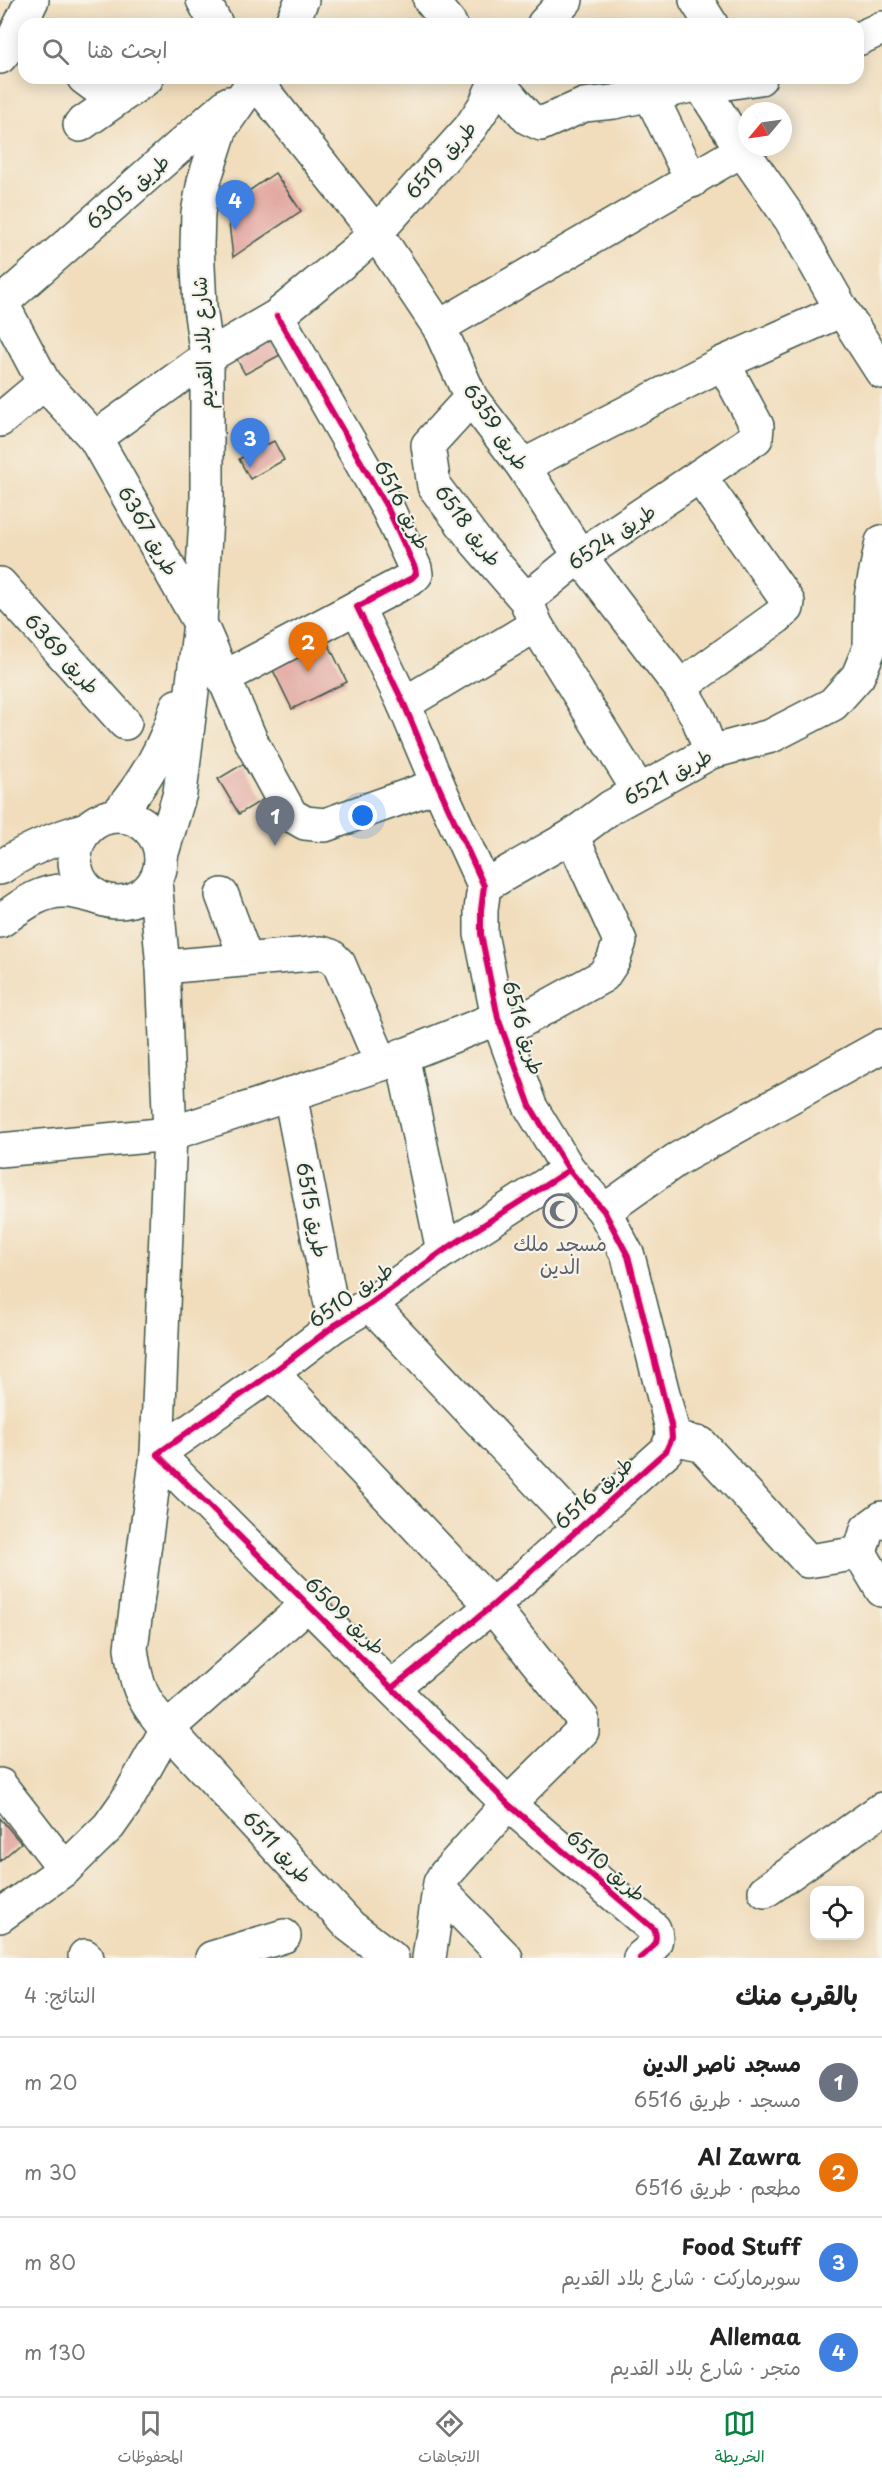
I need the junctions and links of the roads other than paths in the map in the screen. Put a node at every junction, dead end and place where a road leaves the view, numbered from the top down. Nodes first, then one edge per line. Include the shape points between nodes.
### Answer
1 (32, 0) edge
2 (203, 0) edge
3 (302, 0) edge
4 (430, 0) edge
5 (566, 0) edge
6 (696, 0) edge
7 (25, 18) edge
8 (213, 18) edge
9 (294, 18) edge
10 (445, 18) edge
11 (550, 18) edge
12 (707, 18) edge
13 (882, 28) edge
14 (18, 36) edge
15 (864, 36) edge
16 (12, 51) edge
17 (92, 84) edge
18 (138, 84) edge
19 (249, 84) edge
20 (252, 84) edge
21 (259, 84) edge
22 (494, 84) edge
23 (500, 84) edge
24 (700, 84) joint
25 (650, 94) junction
26 (114, 100) junction
27 (80, 125) dead end
28 (738, 144) edge
29 (738, 152) edge
30 (746, 156) edge
31 (692, 181) junction
32 (376, 233) junction
33 (1, 302) edge
34 (842, 310) junction
35 (277, 316) junction
36 (439, 327) junction
37 (207, 357) junction
38 (723, 363) junction
39 (882, 372) edge
40 (44, 383) junction
41 (471, 398) junction
42 (0, 420) edge
43 (95, 438) junction
44 (523, 466) junction
45 (700, 477) junction
46 (434, 486) junction
47 (388, 509) junction
48 (882, 542) edge
49 (580, 556) junction
50 (0, 584) edge
51 (357, 607) junction
52 (531, 613) junction
53 (200, 623) junction
54 (870, 669) edge
55 (223, 678) junction
56 (680, 687) junction
57 (404, 704) junction
58 (125, 723) dead end
59 (711, 752) junction
60 (438, 785) junction
61 (639, 792) junction
62 (117, 815) junction
63 (87, 829) junction
64 (572, 836) junction
65 (0, 868) edge
66 (158, 869) junction
67 (484, 886) junction
68 (222, 895) dead end
69 (105, 900) junction
70 (0, 921) edge
71 (246, 959) junction
72 (163, 967) junction
73 (500, 1024) junction
74 (882, 1046) edge
75 (392, 1059) junction
76 (290, 1095) junction
77 (170, 1134) junction
78 (0, 1150) edge
79 (569, 1170) junction
80 (604, 1211) junction
81 (443, 1251) junction
82 (370, 1304) junction
83 (335, 1325) junction
84 (272, 1373) junction
85 (672, 1438) junction
86 (157, 1454) junction
87 (882, 1518) edge
88 (580, 1527) junction
89 (860, 1553) junction
90 (882, 1590) edge
91 (308, 1604) junction
92 (492, 1606) junction
93 (393, 1687) junction
94 (158, 1718) junction
95 (0, 1785) edge
96 (508, 1804) junction
97 (882, 1809) edge
98 (65, 1869) junction
99 (440, 1890) junction
100 (765, 1891) dead end
101 (0, 1916) edge
102 (284, 1936) dead end
103 (212, 1958) edge
104 (392, 1958) edge
105 (429, 1958) edge
106 (506, 1958) edge
107 (640, 1958) edge

1 - 7 street
2 - 8 street
3 - 9 street
4 - 10 street
5 - 11 street
6 - 12 street
13 - 15 street
14 - 16 street
17 - 26 street
18 - 26 street
19 - 33 street, طريق 6305
20 - 37 street, شارع بلاد القديم via 221,128 198,213 200,308
21 - 32 street, طريق 6359
22 - 32 street, طريق 6519 via 470,128
23 - 25 street, طريق 6519 via 528,118 542,124 585,105
24 - 25 street, طريق 6519
24 - 28 street
25 - 31 street
26 - 27 street
29 - 31 street
30 - 34 street via 791,220
31 - 36 street
32 - 35 street, طريق 6519
32 - 36 street, طريق 6359
33 - 40 street, طريق 6367
34 - 38 street
34 - 39 street
35 - 37 street, طريق 6519
35 - 47 street, طريق 6516
36 - 41 street, طريق 6359
37 - 43 street
37 - 53 street, شارع بلاد القديم via 207,499
38 - 44 street
38 - 45 street, طريق 6524 via 757,432 752,443
40 - 42 street
40 - 43 street, طريق 6367
41 - 44 street, طريق 6359
41 - 46 street, طريق 6518 via 428,445
43 - 53 street, طريق 6367
44 - 49 street, طريق 6359
45 - 49 street, طريق 6524
45 - 56 street via 786,596 787,608
46 - 47 street
46 - 52 street, طريق 6518
47 - 51 street, طريق 6516 via 416,574
48 - 54 street via 871,596
49 - 52 street, طريق 6524
49 - 56 street, طريق 6359
50 - 58 street, طريق 6369
51 - 55 street
51 - 57 street
52 - 57 street
52 - 61 street, طريق 6518
53 - 55 street, طريق 6367
53 - 62 street, شارع بلاد القديم via 167,737 149,773
53 - 66 street, شارع بلاد القديم via 180,793
54 - 59 street, طريق 6521 via 833,704 771,736
55 - 60 street, طريق 6367 via 291,815 305,823 325,825
56 - 59 street, طريق 6359
57 - 60 street
59 - 61 street, طريق 6521
60 - 67 street
61 - 64 street, طريق 6521
62 - 63 street
62 - 66 street via 128,816 147,827 159,845
63 - 65 street via 30,849
63 - 69 street via 75,853 76,866 88,890
64 - 67 street, طريق 6521
64 - 73 street via 620,941 613,961 603,976
66 - 69 street via 147,891 136,898 124,902
66 - 72 street
67 - 73 street, طريق 6516 via 481,934
68 - 71 street
69 - 70 street via 66,891 44,894
69 - 72 street via 147,941
71 - 72 street
71 - 75 street via 322,953 331,956
72 - 77 street
73 - 75 street
73 - 79 street, طريق 6516 via 531,1106
74 - 80 street via 676,1160
75 - 76 street
75 - 81 street
76 - 77 street
76 - 83 street, طريق 6515
77 - 78 street
77 - 86 street
79 - 80 street, طريق 6516
79 - 81 street, طريق 6510
80 - 85 street, طريق 6516 via 628,1256
81 - 82 street, طريق 6510
82 - 83 street, طريق 6510
82 - 88 street, طريق 6510
83 - 84 street, طريق 6510
84 - 86 street, طريق 6510
84 - 92 street
85 - 88 street, طريق 6516 via 666,1451
85 - 89 street via 701,1444 808,1561
86 - 91 street, طريق 6509
86 - 94 street via 131,1648 139,1690
87 - 89 street via 867,1530
88 - 92 street, طريق 6516
89 - 90 street
91 - 93 street, طريق 6509
91 - 94 street, طريق 6509
92 - 93 street, طريق 6516
92 - 96 street via 582,1718 582,1731
93 - 96 street, طريق 6509
94 - 98 street via 126,1802 109,1826
94 - 104 street, طريق 6511 via 350,1926
95 - 98 street
96 - 99 street via 444,1876
96 - 107 street, طريق 6510 via 654,1929 655,1945
97 - 100 street
98 - 101 street
99 - 105 street
99 - 106 street
102 - 103 street

